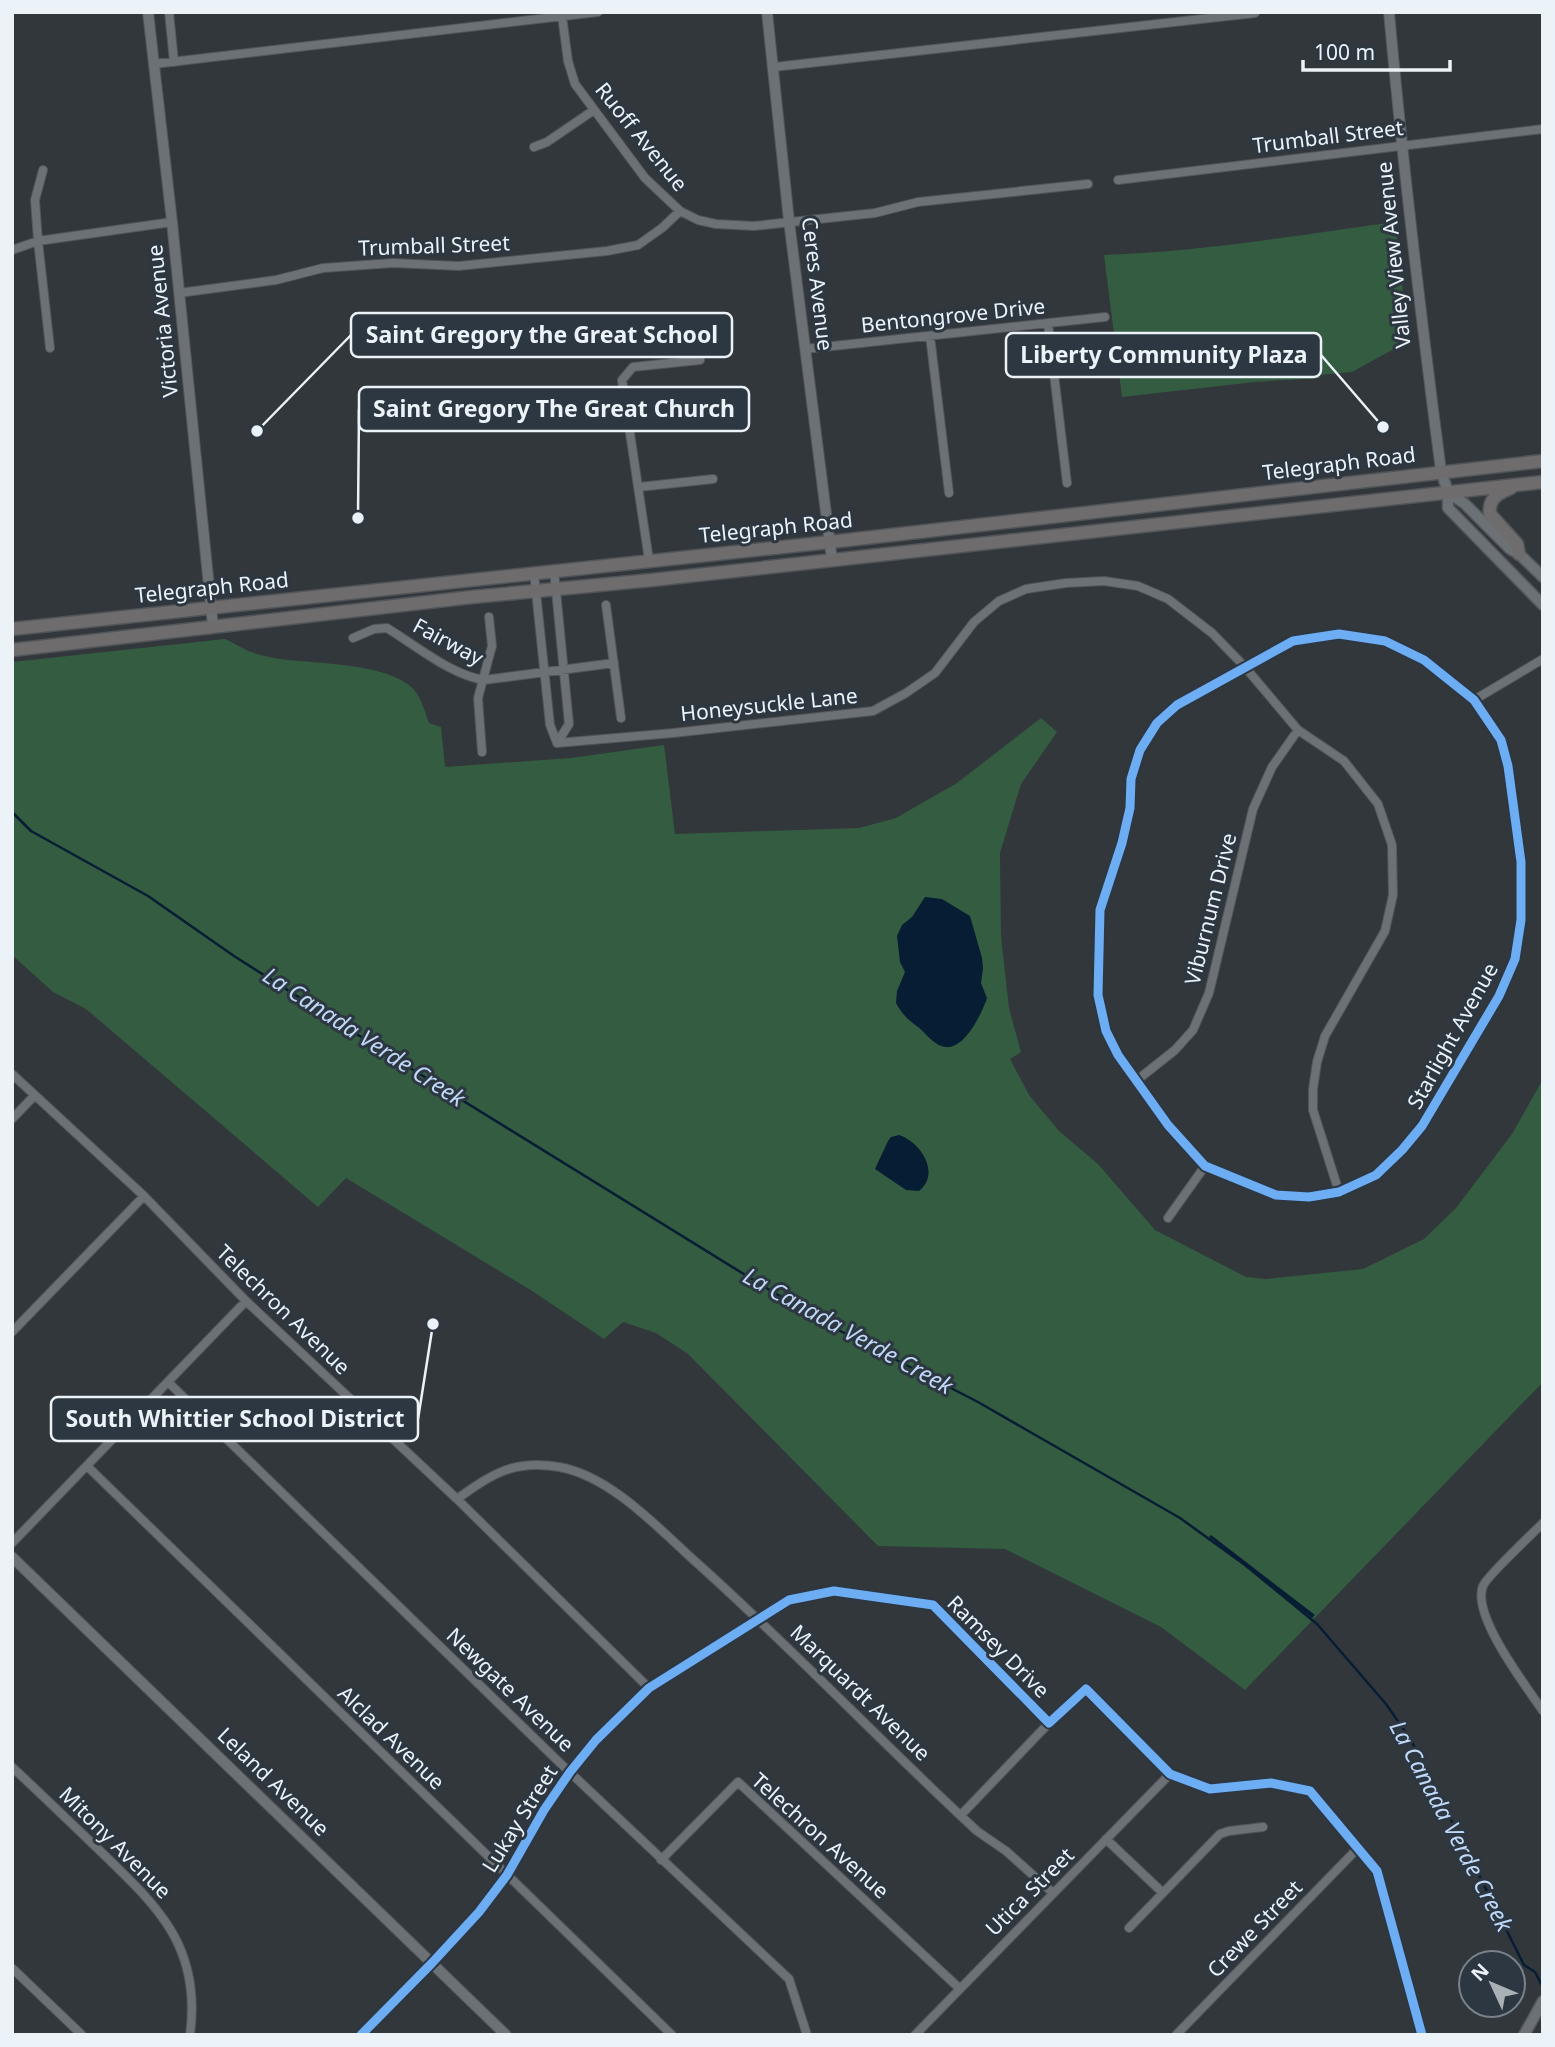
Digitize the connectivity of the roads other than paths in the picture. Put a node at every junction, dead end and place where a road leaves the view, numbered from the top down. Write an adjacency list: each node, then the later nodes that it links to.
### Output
1 (148, 12): 10 (street, Victoria Avenue)
2 (169, 12): 9 (street)
3 (598, 12): 7 (street)
4 (766, 12): 11 (street, Ceres Avenue)
5 (1390, 12): 14 (street, Valley View Avenue)
6 (1255, 13): 11 (street)
7 (562, 16): 8 (street); 12 (street, Ruoff Avenue)
8 (518, 17): 9 (street)
9 (174, 62): 10 (street)
10 (154, 64): 21 (street, Victoria Avenue)
11 (774, 67): 20 (street, Ceres Avenue)
12 (594, 110): 15 (street); 19 (street, Ruoff Avenue)
13 (1543, 129): 14 (street, Trumball Street)
14 (1401, 146): 17 (street, Trumball Street); 32 (street, Valley View Avenue)
15 (534, 147)
16 (43, 170): 22 (street)
17 (1118, 180)
18 (1087, 184): 20 (street)
19 (680, 211): 20 (street, Ruoff Avenue); 24 (street, Trumball Street)
20 (789, 221): 29 (street, Ceres Avenue)
21 (172, 222): 22 (street); 24 (street, Victoria Avenue)
22 (38, 241): 23 (street); 28 (street)
23 (12, 250)
24 (179, 293): 51 (street, Victoria Avenue)
25 (1105, 317): 26 (street, Bentongrove Drive)
26 (1048, 324): 27 (street, Bentongrove Drive); 35 (street)
27 (930, 336): 29 (street, Bentongrove Drive); 39 (street)
28 (50, 348)
29 (806, 349): 40 (street, Ceres Avenue)
30 (700, 360): 37 (street)
31 (1543, 461): 32 (main road, Telegraph Road)
32 (1441, 471): 38 (main road, Valley View Avenue); 40 (main road, Telegraph Road)
33 (713, 479): 37 (street)
34 (1543, 482): 36 (main road, Telegraph Road)
35 (1067, 483)
36 (1522, 485): 38 (main road, Telegraph Road); 41 (main road)
37 (639, 487): 42 (street)
38 (1448, 492): 41 (main road); 43 (main road, Telegraph Road); 49 (main road, Valley View Avenue)
39 (949, 493)
40 (830, 542): 42 (main road, Telegraph Road); 43 (street, Ceres Avenue)
41 (1519, 554): 46 (main road)
42 (649, 559): 44 (main road, Telegraph Road)
43 (832, 560): 47 (main road, Telegraph Road)
44 (554, 570): 45 (main road, Telegraph Road); 47 (street)
45 (534, 573): 48 (street); 51 (main road, Telegraph Road)
46 (1543, 577)
47 (556, 589): 48 (main road, Telegraph Road); 60 (street)
48 (535, 592): 53 (main road, Telegraph Road); 61 (street)
49 (1543, 604)
50 (606, 605): 58 (street)
51 (211, 608): 53 (street, Victoria Avenue); 54 (main road, Telegraph Road)
52 (489, 617): 62 (street)
53 (213, 626): 56 (main road, Telegraph Road)
54 (12, 629)
55 (353, 638): 62 (street, Fairway)
56 (12, 650)
57 (1543, 659): 63 (street)
58 (614, 663): 60 (street, Fairway); 64 (street)
59 (1245, 667): 63 (street, Starlight Avenue); 65 (street, Honeysuckle Lane); 66 (street, Honeysuckle Lane); 69 (street, Starlight Avenue)
60 (564, 669): 61 (street, Fairway); 66 (street)
61 (544, 672): 62 (street, Fairway); 66 (street)
62 (483, 680): 67 (street)
63 (1474, 700): 73 (street, Starlight Avenue)
64 (621, 718)
65 (1298, 730): 69 (street, Viburnum Drive); 73 (street, Honeysuckle Lane)
66 (557, 743)
67 (482, 752)
68 (12, 1074): 70 (street, Telechron Avenue)
69 (1136, 1081): 72 (street, Starlight Avenue)
70 (34, 1096): 71 (street); 74 (street, Telechron Avenue)
71 (12, 1119)
72 (1205, 1166): 73 (street, Starlight Avenue); 75 (street)
73 (1339, 1192)
74 (144, 1196): 76 (street, Telechron Avenue); 77 (street)
75 (1168, 1218)
76 (246, 1301): 78 (street); 80 (street, Telechron Avenue)
77 (12, 1332)
78 (168, 1382): 79 (street); 89 (street, Newgate Avenue)
79 (87, 1466): 82 (street); 96 (street, Alclad Avenue)
80 (457, 1499): 84 (street, Marquardt Avenue); 85 (street, Telechron Avenue)
81 (1543, 1523): 86 (street)
82 (12, 1543)
83 (12, 1557): 100 (street, Leland Avenue)
84 (759, 1618): 85 (street, Lukay Street); 87 (street, Ramsey Drive); 91 (street, Marquardt Avenue)
85 (649, 1688): 89 (street, Lukay Street)
86 (1543, 1711)
87 (1049, 1723): 90 (street, Ramsey Drive); 91 (street)
88 (12, 1767): 106 (street, Mitony Avenue)
89 (570, 1772): 95 (street, Newgate Avenue); 96 (street, Lukay Street)
90 (1170, 1773): 93 (street, Utica Street); 94 (street, Ramsey Drive)
91 (961, 1815): 97 (street, Marquardt Avenue)
92 (1264, 1827): 98 (street)
93 (1106, 1839): 97 (street, Utica Street); 98 (street)
94 (1359, 1847): 112 (street, Crewe Street); 113 (street, Ramsey Drive)
95 (661, 1860): 102 (street, Telechron Avenue); 110 (street, Newgate Avenue)
96 (507, 1875): 100 (street, Lukay Street); 109 (street, Alclad Avenue)
97 (1053, 1893): 102 (street, Utica Street)
98 (1163, 1893): 99 (street)
99 (1129, 1928)
100 (432, 1963): 107 (street, Lukay Street); 108 (street, Leland Avenue)
101 (12, 1968): 105 (street)
102 (959, 1988): 111 (street, Utica Street)
103 (1543, 2001): 104 (main road)
104 (1525, 2033)
105 (82, 2035)
106 (190, 2035)
107 (361, 2035)
108 (506, 2035)
109 (672, 2035)
110 (807, 2035)
111 (915, 2035)
112 (1176, 2035)
113 (1422, 2035)

